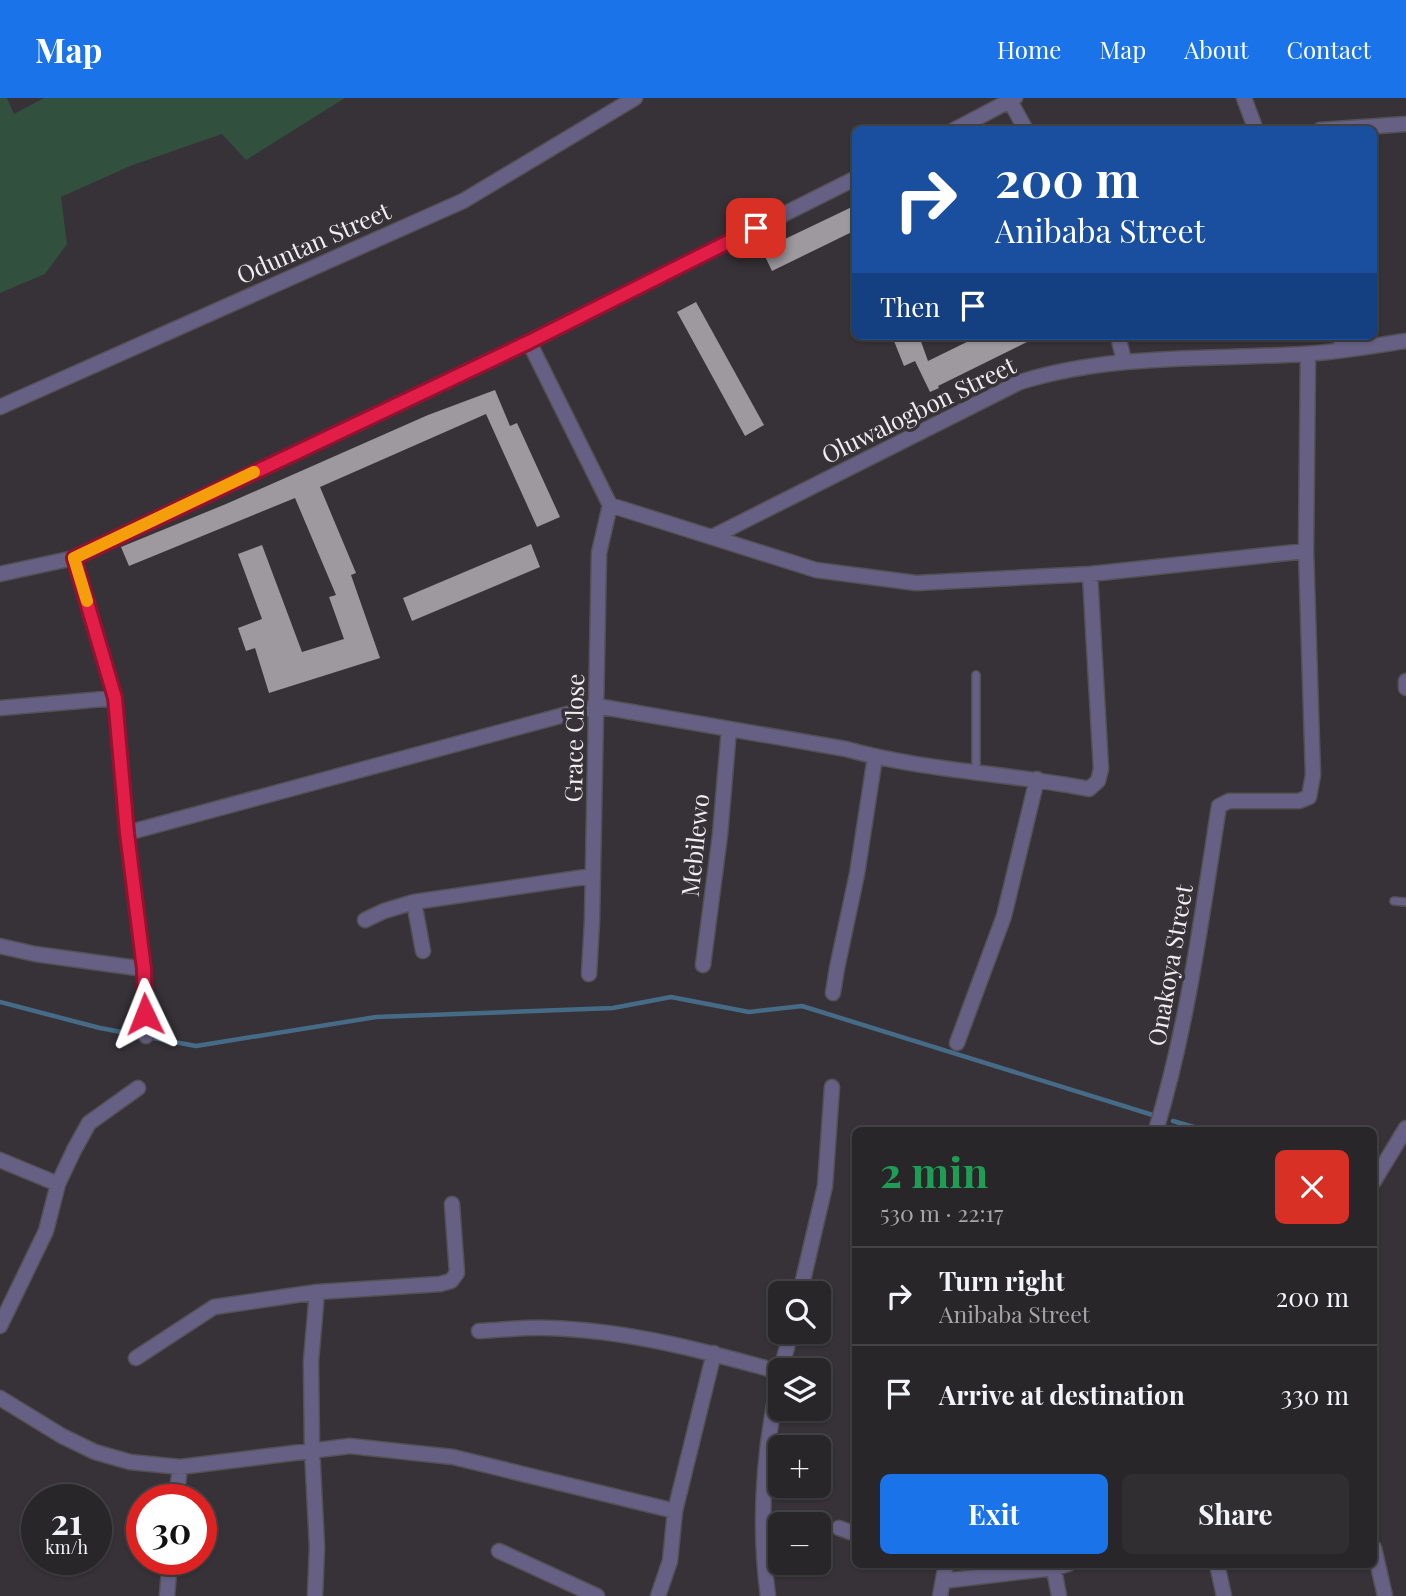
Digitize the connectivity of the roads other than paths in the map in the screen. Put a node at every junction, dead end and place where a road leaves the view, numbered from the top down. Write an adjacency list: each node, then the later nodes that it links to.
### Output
1 (635, 98): 16 (street, Oduntan Street)
2 (1244, 98): 7 (street)
3 (1013, 100): 5 (street); 6 (street)
4 (1406, 124): 8 (street)
5 (962, 126)
6 (1024, 126)
7 (1254, 126)
8 (1377, 126)
9 (852, 180): 12 (street)
10 (1119, 340): 15 (street)
11 (1406, 341): 13 (street, Oluwalogbon Street)
12 (529, 342): 17 (street); 20 (street)
13 (1342, 343): 14 (street, Oluwalogbon Street)
14 (1308, 354): 15 (street, Oluwalogbon Street); 19 (street)
15 (1124, 362): 18 (street, Oluwalogbon Street)
16 (0, 407)
17 (610, 505): 18 (street); 27 (street, Grace Close)
18 (712, 537): 22 (street)
19 (1306, 551): 22 (street); 49 (street, Onakoya Street)
20 (74, 558): 21 (street); 26 (street)
21 (0, 573)
22 (1090, 574): 32 (street)
23 (976, 675): 31 (lane)
24 (1406, 681): 25 (street)
25 (1406, 688)
26 (115, 698): 28 (street); 33 (street)
27 (597, 706): 29 (street); 33 (street); 34 (street, Grace Close)
28 (0, 708)
29 (729, 729): 30 (street); 41 (street, Mebilewo)
30 (875, 757): 31 (street); 44 (street)
31 (976, 772): 32 (street)
32 (1037, 779): 46 (street)
33 (127, 833): 42 (street)
34 (592, 876): 36 (street); 43 (street, Grace Close)
35 (1394, 901): 37 (lane)
36 (414, 902): 38 (street); 40 (street)
37 (1406, 902)
38 (365, 920)
39 (0, 946): 42 (street)
40 (423, 951)
41 (703, 965)
42 (144, 969): 45 (street)
43 (589, 974)
44 (834, 993)
45 (146, 1036)
46 (957, 1042)
47 (832, 1087): 55 (street)
48 (138, 1088): 53 (street)
49 (1157, 1127)
50 (1406, 1128): 52 (street)
51 (0, 1160): 53 (street)
52 (1377, 1176)
53 (58, 1184): 57 (street)
54 (452, 1205): 56 (street)
55 (803, 1281)
56 (317, 1292): 60 (street); 64 (street)
57 (0, 1326)
58 (478, 1331): 59 (street)
59 (714, 1353): 61 (street); 67 (street)
60 (136, 1358)
61 (768, 1369)
62 (0, 1398): 65 (street)
63 (772, 1421): 82 (street)
64 (312, 1449): 65 (street); 67 (street); 79 (street)
65 (180, 1467): 66 (street)
66 (178, 1484)
67 (675, 1511): 81 (street)
68 (839, 1528): 69 (street)
69 (852, 1533)
70 (499, 1551): 80 (street)
71 (1377, 1561): 86 (street)
72 (945, 1568): 77 (street)
73 (1043, 1568): 77 (street)
74 (1058, 1568): 84 (street)
75 (1218, 1568): 85 (street)
76 (169, 1575): 78 (street)
77 (943, 1581): 83 (street)
78 (167, 1596)
79 (314, 1596)
80 (597, 1596)
81 (658, 1596)
82 (768, 1596)
83 (940, 1596)
84 (1059, 1596)
85 (1224, 1596)
86 (1385, 1596)

